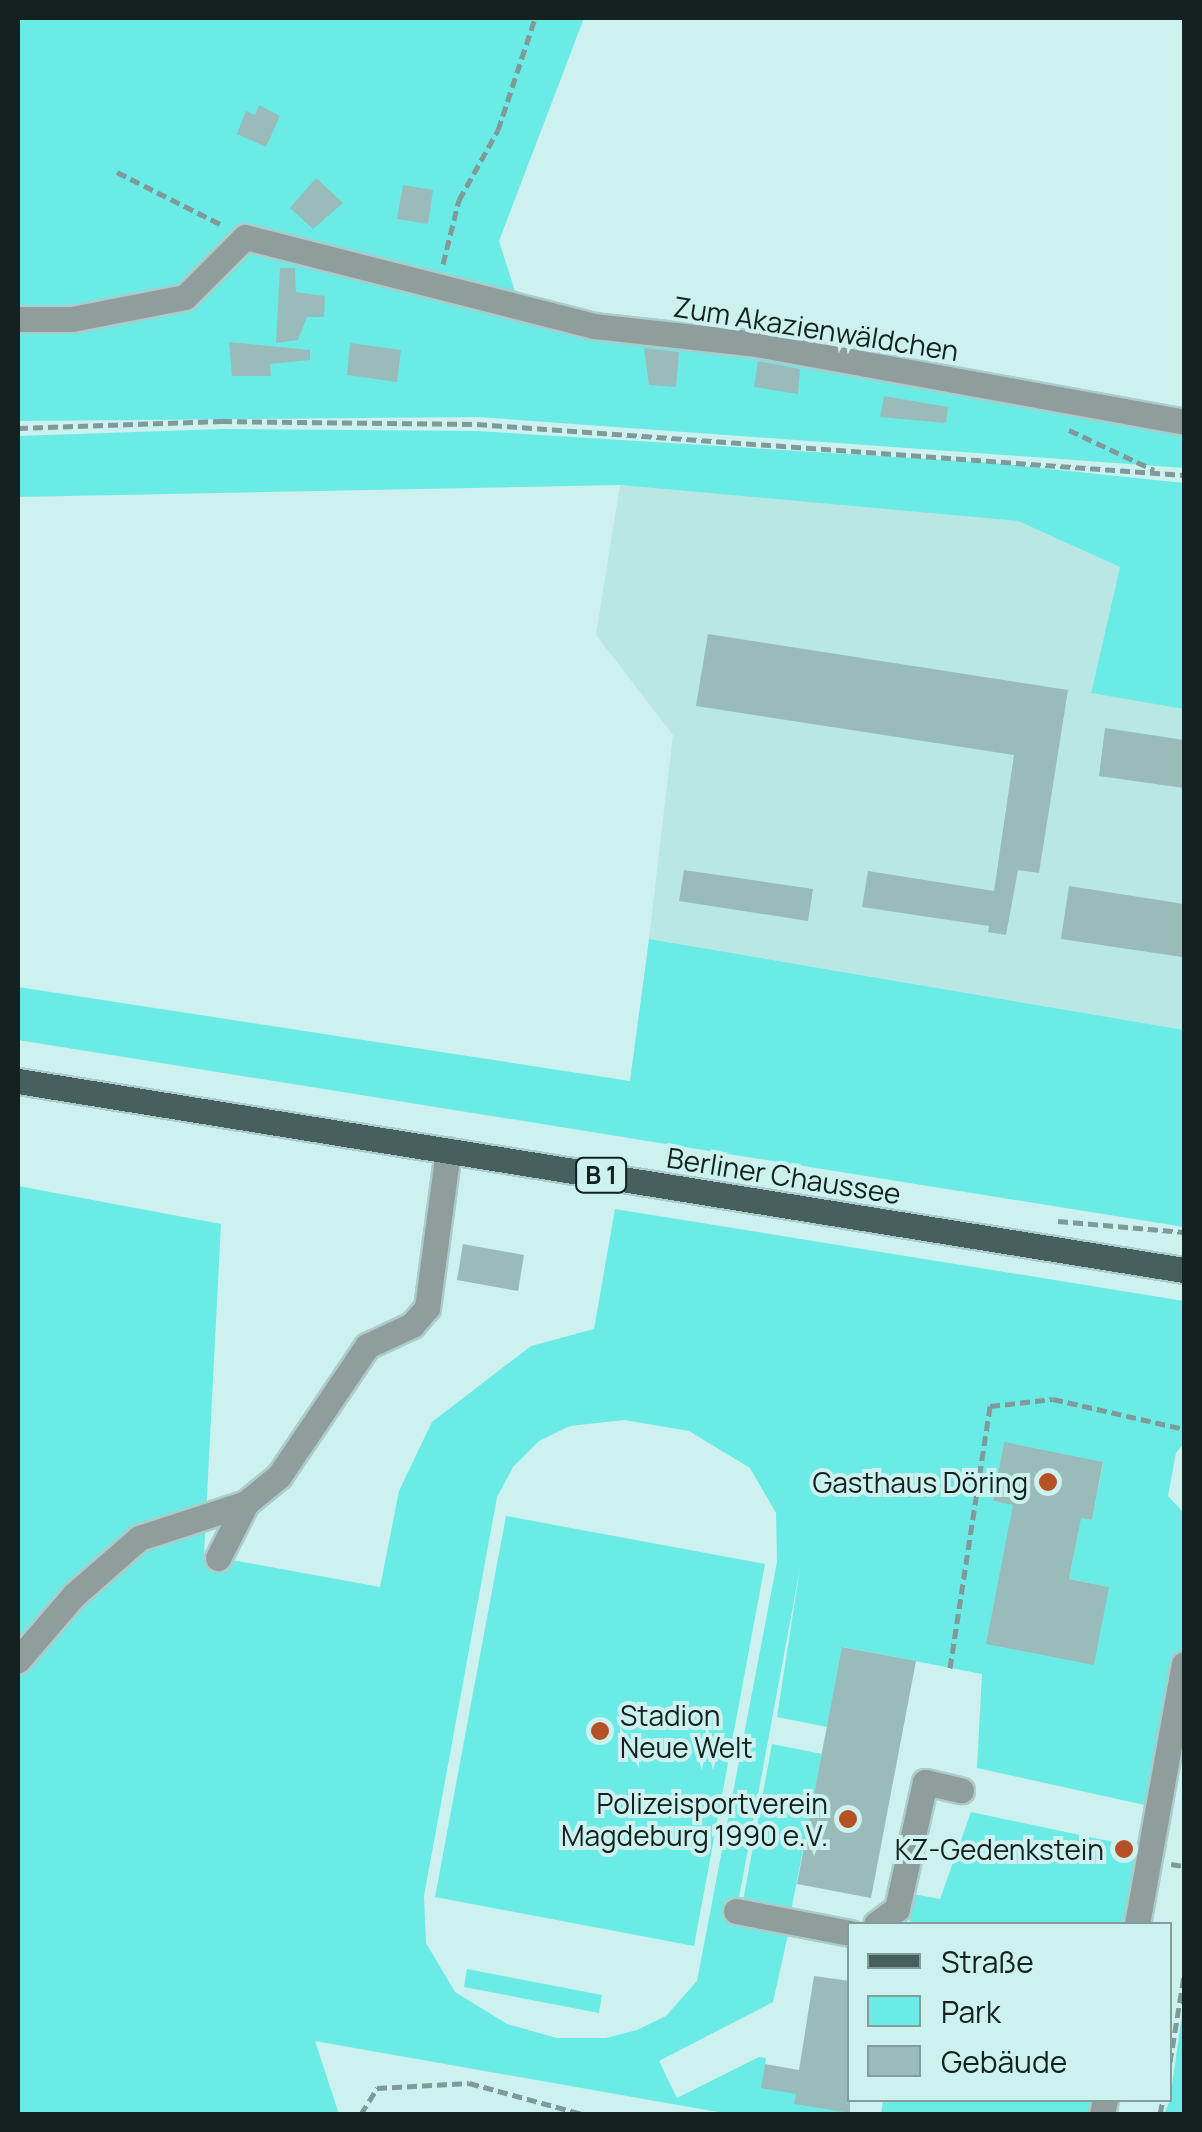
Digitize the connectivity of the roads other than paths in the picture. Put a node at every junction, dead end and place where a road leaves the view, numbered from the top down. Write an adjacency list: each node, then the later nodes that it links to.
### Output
1 (18, 320): 2 (street, Zum Akazienwäldchen)
2 (1184, 422)
3 (18, 1080): 4 (main road, Berliner Chaussee / B 1)
4 (448, 1150): 5 (main road, Berliner Chaussee / B 1); 6 (street)
5 (1184, 1270)
6 (246, 1503): 7 (street); 8 (street)
7 (218, 1558)
8 (18, 1660)
9 (1184, 1664): 13 (street)
10 (961, 1790): 12 (street)
11 (736, 1912): 14 (street)
12 (879, 1922)
13 (1137, 1922)
14 (847, 1931)

